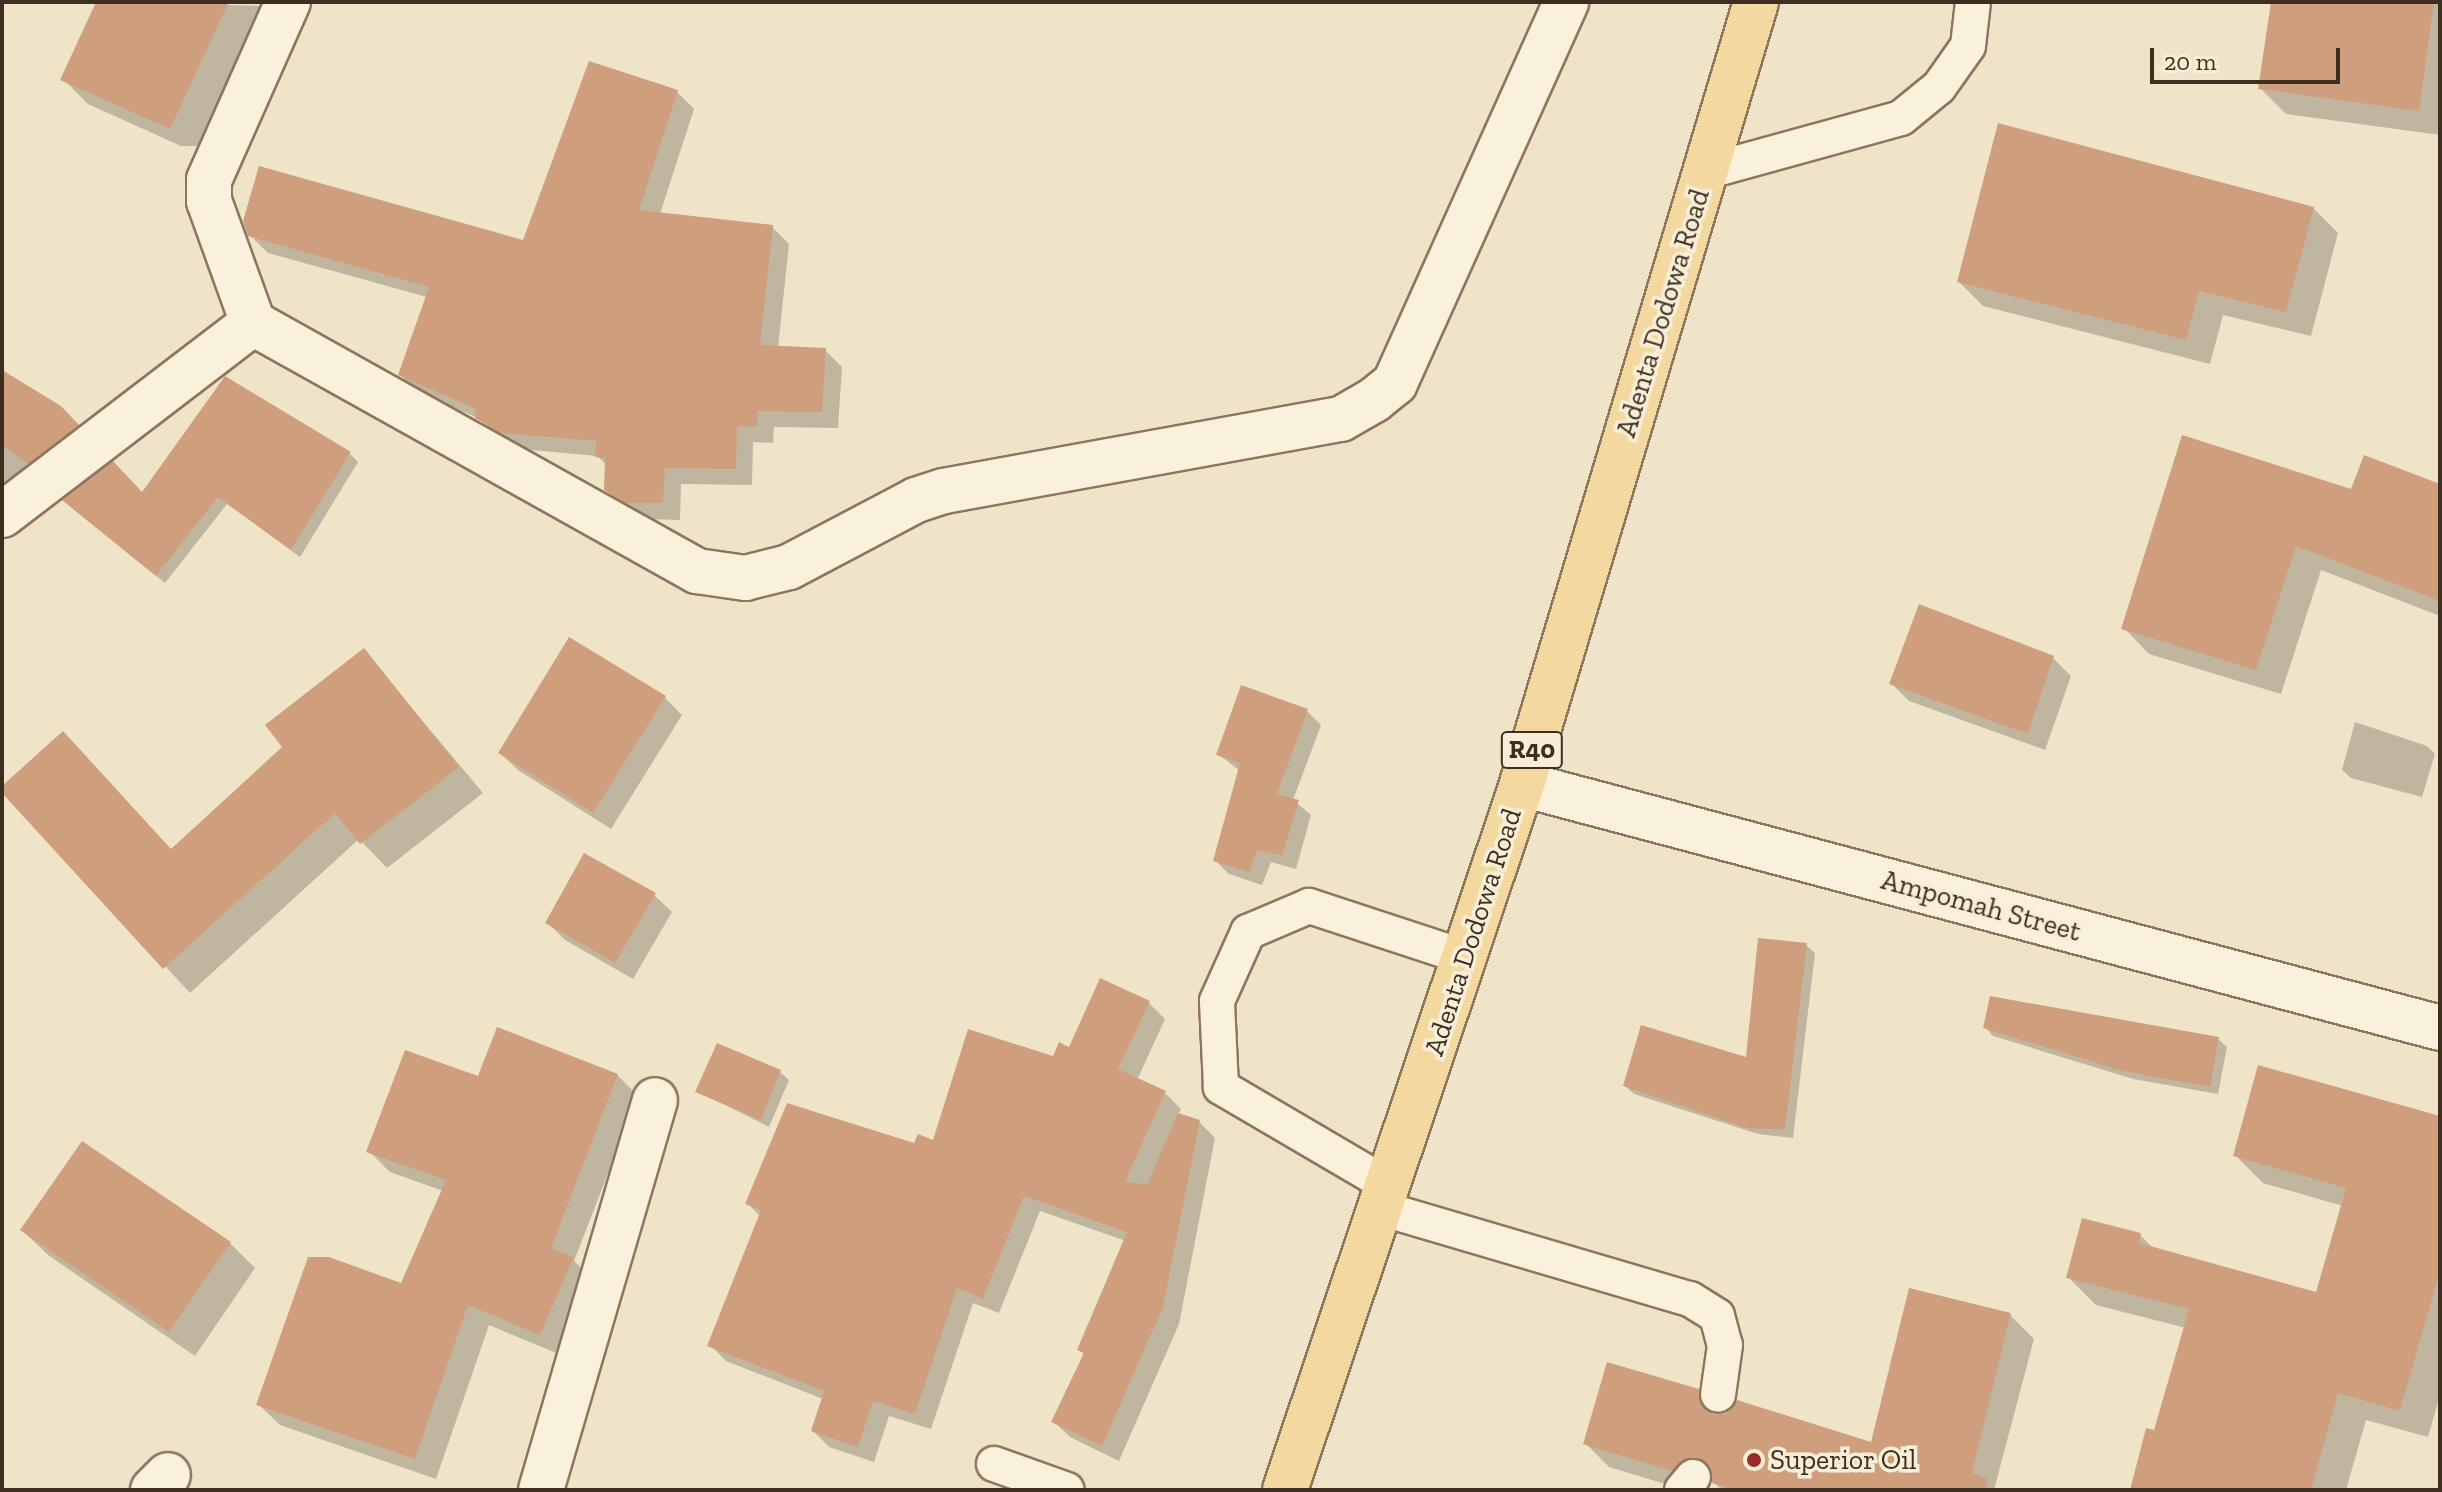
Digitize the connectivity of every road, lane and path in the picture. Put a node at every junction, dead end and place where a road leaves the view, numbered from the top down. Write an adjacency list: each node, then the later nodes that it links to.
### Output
1 (288, 2): 6 (street)
2 (1566, 2): 6 (street)
3 (1756, 2): 5 (main road, Adenta Dodowa Road / R40)
4 (1973, 2): 5 (lane)
5 (1705, 172): 8 (main road, Adenta Dodowa Road / R40)
6 (253, 323): 7 (street)
7 (2, 515)
8 (1522, 784): 9 (main road, Adenta Dodowa Road / R40); 10 (street, Ampomah Street)
9 (1464, 957): 12 (main road, Adenta Dodowa Road / R40); 12 (lane)
10 (2440, 1028)
11 (655, 1100): 15 (street)
12 (1384, 1196): 13 (lane); 17 (main road, Adenta Dodowa Road / R40)
13 (1718, 1395)
14 (994, 1464): 16 (lane)
15 (541, 1490)
16 (1067, 1490)
17 (1285, 1490)

